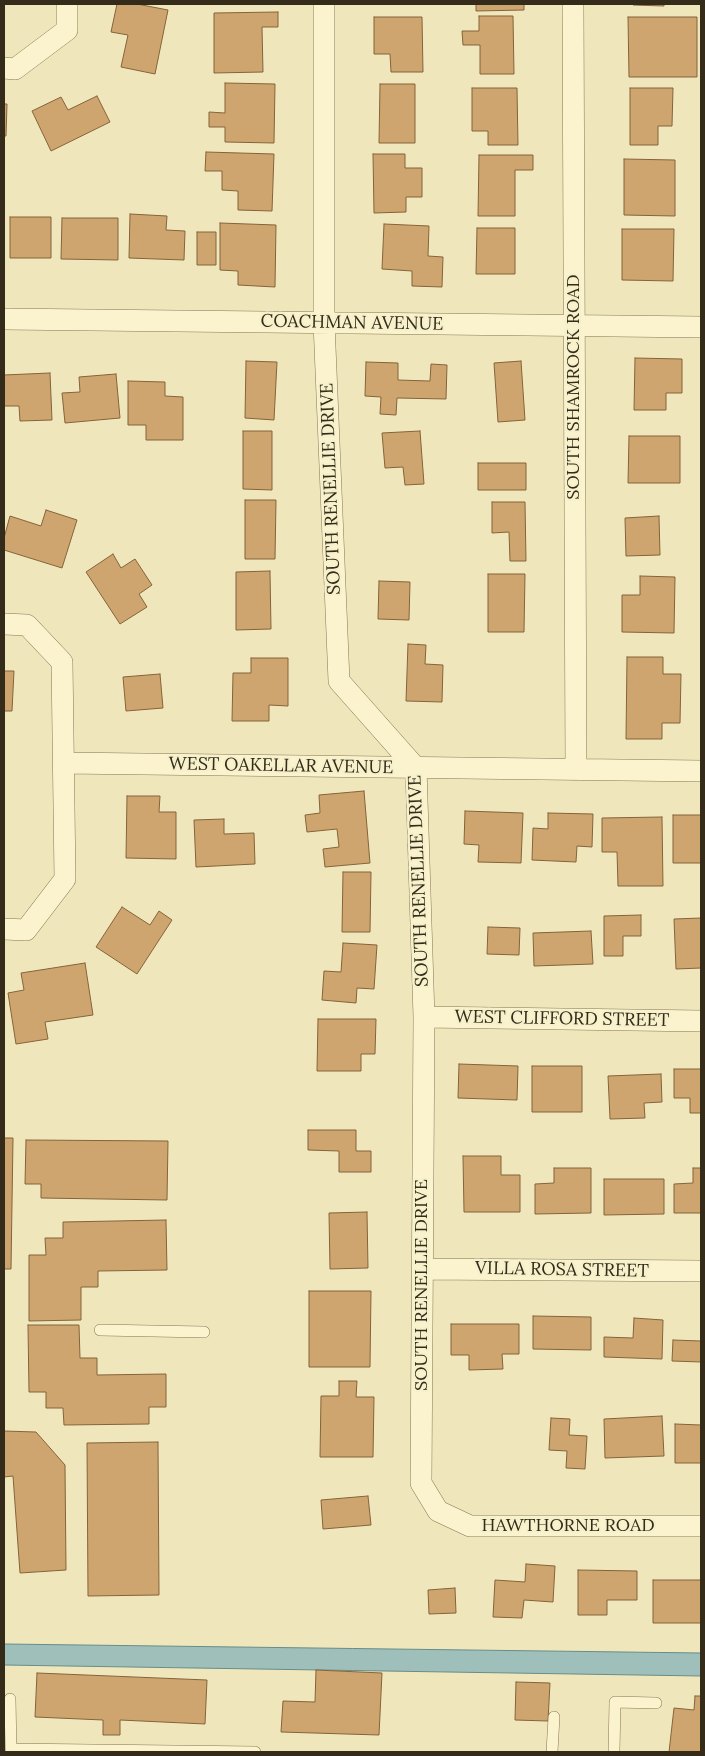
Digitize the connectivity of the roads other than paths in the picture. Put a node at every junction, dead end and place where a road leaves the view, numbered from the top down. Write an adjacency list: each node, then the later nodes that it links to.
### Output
1 (67, 4): 4 (street)
2 (324, 4): 6 (street, SOUTH RENELLIE DRIVE)
3 (573, 4): 7 (street, SOUTH SHAMROCK ROAD)
4 (4, 68)
5 (4, 319): 6 (street, COACHMAN AVENUE)
6 (324, 323): 7 (street, COACHMAN AVENUE); 11 (street, SOUTH RENELLIE DRIVE)
7 (574, 326): 8 (street, COACHMAN AVENUE); 12 (street, SOUTH SHAMROCK ROAD)
8 (701, 327)
9 (4, 624): 10 (street)
10 (64, 763): 11 (street, WEST OAKELLAR AVENUE); 14 (street)
11 (416, 768): 12 (street, WEST OAKELLAR AVENUE); 15 (street, SOUTH RENELLIE DRIVE)
12 (576, 770): 13 (street, WEST OAKELLAR AVENUE)
13 (701, 771)
14 (4, 930)
15 (424, 1018): 16 (street, WEST CLIFFORD STREET); 17 (street, SOUTH RENELLIE DRIVE)
16 (701, 1021)
17 (422, 1268): 18 (street, VILLA ROSA STREET); 21 (street, SOUTH RENELLIE DRIVE)
18 (701, 1271)
19 (100, 1330): 20 (lane)
20 (204, 1332)
21 (438, 1511): 22 (street, HAWTHORNE ROAD)
22 (701, 1526)
23 (10, 1699): 26 (lane)
24 (656, 1703): 29 (lane)
25 (554, 1717): 28 (lane)
26 (11, 1750): 27 (lane)
27 (255, 1752)
28 (552, 1752)
29 (614, 1752)

